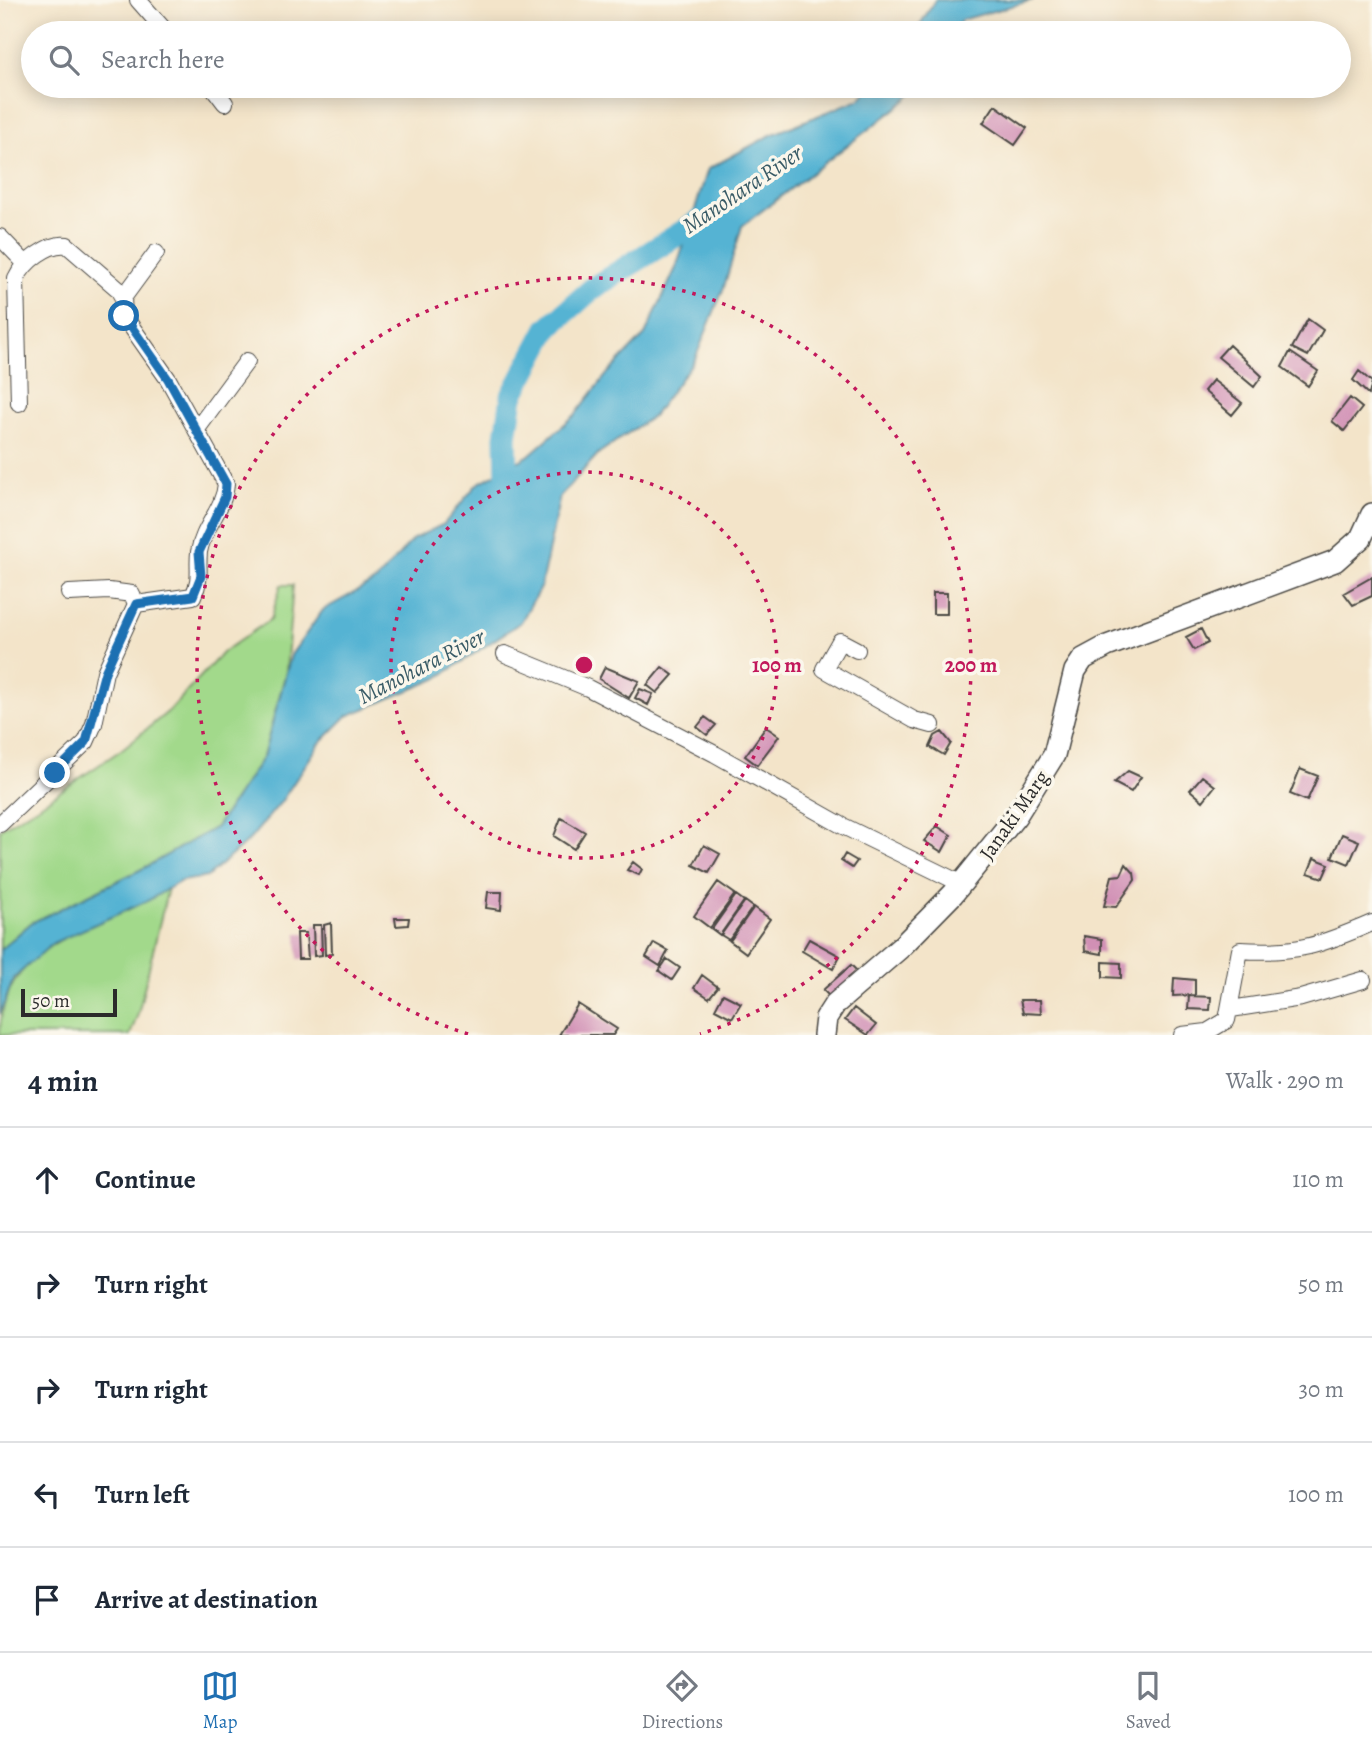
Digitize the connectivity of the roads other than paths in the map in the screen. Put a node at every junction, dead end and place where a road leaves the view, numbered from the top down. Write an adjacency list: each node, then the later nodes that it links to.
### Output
1 (138, 0): 2 (street)
2 (156, 21)
3 (221, 98): 4 (street)
4 (225, 103)
5 (0, 237): 7 (street)
6 (156, 253): 8 (street)
7 (26, 264): 8 (street); 10 (street)
8 (123, 298): 11 (street)
9 (247, 361): 11 (street)
10 (19, 403)
11 (197, 429): 14 (street)
12 (1372, 514): 19 (street, Janaki Marg)
13 (69, 593): 14 (street)
14 (136, 604): 18 (street)
15 (857, 650): 17 (street)
16 (505, 654): 19 (street)
17 (932, 725)
18 (0, 824)
19 (962, 884): 23 (street, Janaki Marg)
20 (1372, 923): 22 (street)
21 (1363, 980): 22 (street)
22 (1231, 1009): 24 (street)
23 (822, 1029)
24 (1182, 1035)

